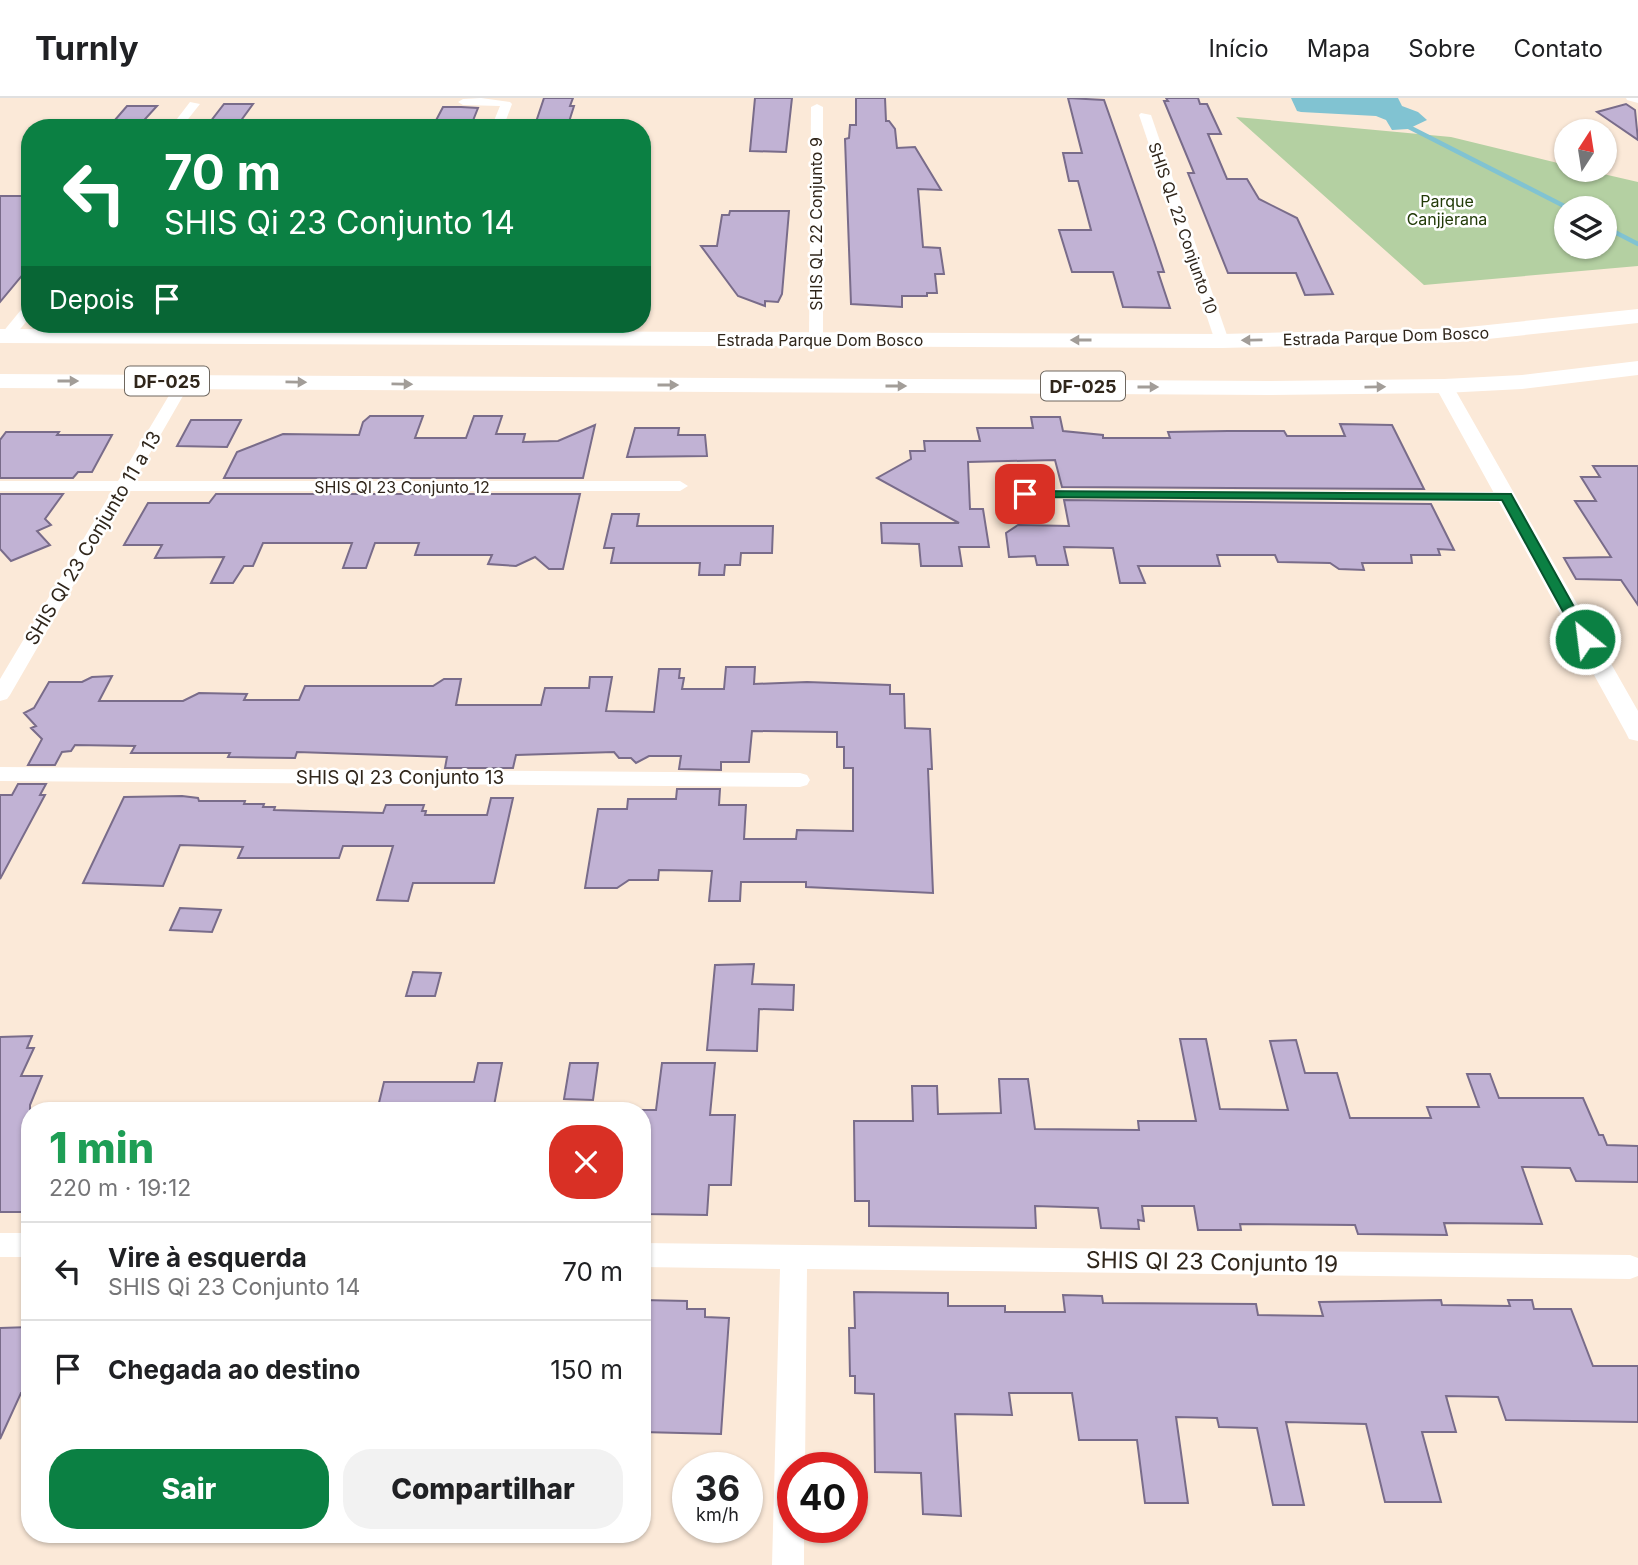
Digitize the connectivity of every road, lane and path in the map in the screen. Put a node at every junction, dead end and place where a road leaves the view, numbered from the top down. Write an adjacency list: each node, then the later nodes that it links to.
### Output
1 (1631, 98): 2 (street)
2 (1638, 100)
3 (463, 102): 8 (street)
4 (194, 104): 7 (street)
5 (817, 107): 18 (street, SHIS QL 22 Conjunto 9)
6 (1145, 115): 19 (street, SHIS QL 22 Conjunto 10)
7 (182, 119)
8 (500, 119)
9 (1638, 316): 12 (main road, Estrada Parque Dom Bosco)
10 (21, 318): 15 (street)
11 (1638, 322): 20 (main road)
12 (1539, 327): 19 (main road, Estrada Parque Dom Bosco, one-way to 19); 20 (main road)
13 (249, 333): 15 (main road, Estrada Parque Dom Bosco)
14 (454, 333): 16 (main road, Estrada Parque Dom Bosco)
15 (4, 336)
16 (559, 338): 17 (main road, Estrada Parque Dom Bosco); 26 (main road)
17 (673, 340): 18 (main road, Estrada Parque Dom Bosco); 27 (main road)
18 (816, 340): 19 (main road, Estrada Parque Dom Bosco, one-way to 18)
19 (1223, 341)
20 (1596, 348): 21 (main road); 25 (main road)
21 (1638, 362)
22 (1638, 368): 25 (main road, DF-025)
23 (0, 381): 24 (main road, DF-025, one-way to 24)
24 (184, 382): 26 (main road, DF-025, one-way to 26); 31 (street, SHIS QI 23 Conjunto 11 a 13)
25 (1522, 382): 28 (main road, DF-025)
26 (526, 385): 27 (main road, DF-025)
27 (636, 385): 28 (main road, DF-025, one-way to 28)
28 (1444, 386): 33 (street)
29 (0, 486): 31 (street, SHIS QI 23 Conjunto 12)
30 (680, 486): 31 (street, SHIS QI 23 Conjunto 12)
31 (124, 487): 34 (street, SHIS QI 23 Conjunto 11 a 13)
32 (1025, 494): 33 (street)
33 (1506, 497): 35 (street)
34 (0, 695)
35 (1638, 733)
36 (0, 774): 37 (street, SHIS QI 23 Conjunto 13)
37 (800, 780)
38 (0, 1245): 39 (street)
39 (21, 1245)
40 (651, 1255): 41 (street, SHIS QI 23 Conjunto 19)
41 (794, 1257): 42 (street, SHIS QI 23 Conjunto 19); 43 (street)
42 (1630, 1268)
43 (788, 1565)

